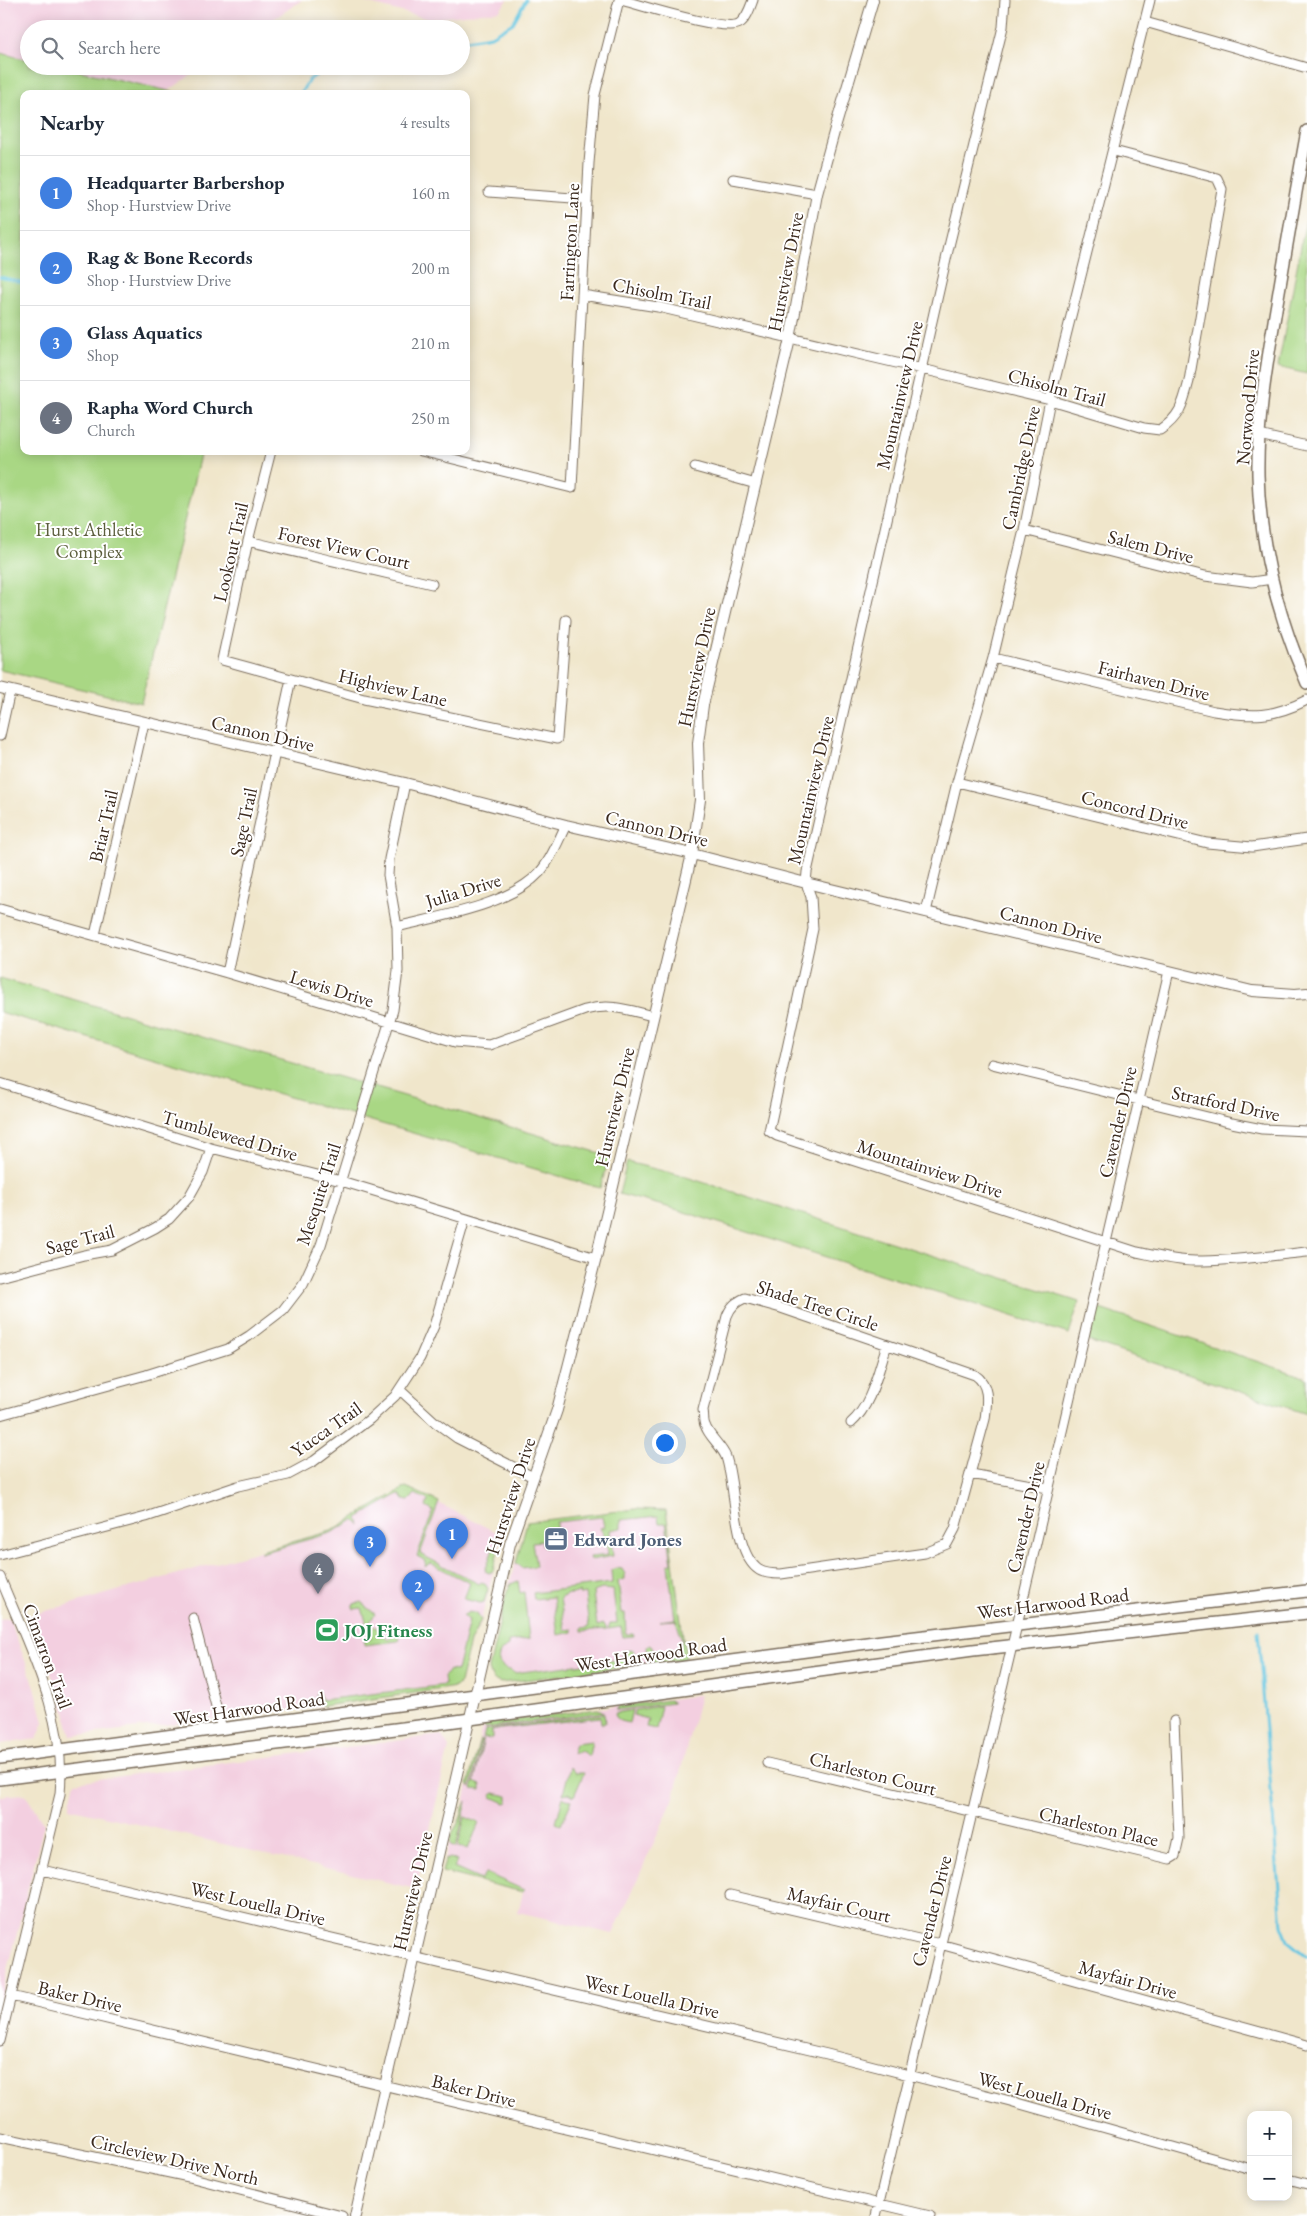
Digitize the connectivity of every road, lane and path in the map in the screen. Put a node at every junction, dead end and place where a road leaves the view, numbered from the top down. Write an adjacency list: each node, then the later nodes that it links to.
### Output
1 (620, 0): 2 (street); 13 (street, Farrington Lane)
2 (753, 0)
3 (873, 0): 12 (street, Hurstview Drive)
4 (1005, 0): 16 (street, Mountainview Drive)
5 (1150, 0): 6 (street, Cambridge Drive)
6 (1145, 22): 7 (street); 9 (street, Cambridge Drive)
7 (1307, 68)
8 (1307, 131): 18 (main road, Norwood Drive)
9 (1114, 151): 17 (street, Cambridge Drive); 17 (street, Chisolm Trail)
10 (733, 179): 12 (street)
11 (489, 192): 13 (street)
12 (817, 194): 15 (street, Hurstview Drive)
13 (587, 199): 14 (street, Farrington Lane)
14 (582, 295): 15 (street, Chisolm Trail); 21 (street, Farrington Lane)
15 (790, 338): 16 (street, Chisolm Trail); 23 (street, Hurstview Drive)
16 (922, 369): 17 (street, Chisolm Trail); 43 (street, Mountainview Drive)
17 (1050, 400): 24 (street, Cambridge Drive)
18 (1259, 435): 19 (street); 26 (main road, Norwood Drive)
19 (1307, 446)
20 (270, 455): 25 (street, Lookout Trail)
21 (437, 455)
22 (695, 467): 23 (street)
23 (756, 484): 42 (street, Hurstview Drive)
24 (1024, 530): 26 (street, Salem Drive); 29 (street, Cambridge Drive)
25 (248, 541): 27 (street, Forest View Court); 30 (street, Lookout Trail)
26 (1272, 579): 32 (main road, Norwood Drive)
27 (432, 584)
28 (566, 620): 31 (street, Highview Lane)
29 (993, 658): 34 (street, Fairhaven Drive); 38 (street, Cambridge Drive)
30 (222, 660): 31 (street, Highview Lane)
31 (291, 679): 37 (street, Sage Trail)
32 (1307, 683)
33 (5, 690): 35 (street, Cannon Drive); 36 (street)
34 (1307, 700)
35 (144, 723): 37 (street, Cannon Drive); 47 (street, Briar Trail)
36 (0, 736)
37 (274, 754): 39 (street, Cannon Drive); 49 (street, Sage Trail)
38 (957, 782): 41 (street, Concord Drive); 45 (street, Cambridge Drive)
39 (405, 783): 40 (street, Cannon Drive); 46 (street, Mesquite Trail)
40 (566, 825): 42 (street, Cannon Drive); 46 (street, Julia Drive)
41 (1307, 839)
42 (692, 854): 43 (street, Cannon Drive); 51 (street, Hurstview Drive)
43 (806, 883): 45 (street, Cannon Drive); 60 (street, Mountainview Drive)
44 (0, 909): 47 (street, Lewis Drive)
45 (926, 912): 48 (street, Cannon Drive)
46 (397, 927): 52 (street, Mesquite Trail)
47 (95, 935): 49 (street, Lewis Drive)
48 (1169, 970): 50 (street, Cannon Drive); 55 (street, Cavender Drive)
49 (227, 973): 52 (street, Lewis Drive)
50 (1307, 992)
51 (654, 1016): 52 (street, Lewis Drive); 62 (street, Hurstview Drive)
52 (388, 1022): 58 (street, Mesquite Trail)
53 (992, 1064): 55 (street, Stratford Drive)
54 (0, 1083): 57 (street, Tumbleweed Drive)
55 (1139, 1100): 56 (street, Stratford Drive); 60 (street, Cavender Drive)
56 (1307, 1132)
57 (211, 1148): 58 (street, Tumbleweed Drive); 63 (street, Sage Trail)
58 (340, 1181): 59 (street, Tumbleweed Drive); 66 (street, Mesquite Trail)
59 (465, 1219): 62 (street, Tumbleweed Drive); 65 (street, Yucca Trail)
60 (1106, 1242): 61 (street, Mountainview Drive); 70 (street, Cavender Drive)
61 (1307, 1252)
62 (596, 1258): 69 (street, Hurstview Drive)
63 (0, 1277)
64 (887, 1345): 67 (street); 68 (street, Shade Tree Circle); 68 (street, Shade Tree Circle)
65 (400, 1390): 69 (street); 71 (street, Yucca Trail)
66 (0, 1415)
67 (852, 1424)
68 (971, 1474): 70 (street)
69 (533, 1477): 78 (street, Hurstview Drive)
70 (1048, 1488): 76 (street, Cavender Drive)
71 (0, 1555)
72 (0, 1577): 82 (street, Cimarron Trail)
73 (1307, 1591): 76 (main road, West Harwood Road)
74 (1307, 1614): 77 (main road, West Harwood Road)
75 (193, 1618): 81 (street)
76 (1017, 1625): 77 (street, Cavender Drive); 78 (main road, West Harwood Road)
77 (1012, 1646): 79 (main road, West Harwood Road); 87 (street, Cavender Drive)
78 (475, 1695): 79 (street, Hurstview Drive); 81 (main road, West Harwood Road)
79 (470, 1718): 85 (main road, West Harwood Road); 91 (street, Hurstview Drive)
80 (1174, 1721): 87 (street, Charleston Place)
81 (222, 1729): 82 (main road, West Harwood Road)
82 (60, 1749): 83 (main road, West Harwood Road); 85 (street, Cimarron Trail)
83 (0, 1758)
84 (767, 1763): 87 (street, Charleston Court)
85 (62, 1772): 86 (main road, West Harwood Road); 88 (street, Cimarron Trail)
86 (0, 1779)
87 (972, 1813): 90 (street, Cavender Drive)
88 (42, 1870): 91 (street, West Louella Drive); 92 (street, Cimarron Trail)
89 (730, 1895): 90 (street, Mayfair Court)
90 (940, 1944): 94 (street, Mayfair Drive); 95 (street, Cavender Drive)
91 (415, 1957): 95 (street, West Louella Drive); 96 (street, Hurstview Drive)
92 (11, 1996): 93 (street, Cimarron Trail); 96 (street, Baker Drive)
93 (0, 2041)
94 (1307, 2045)
95 (909, 2075): 98 (street, West Louella Drive); 101 (street, Cavender Drive)
96 (385, 2085): 101 (street, Baker Drive); 103 (street, Hurstview Drive)
97 (0, 2137): 102 (street, Circleview Drive North)
98 (1247, 2168)
99 (1292, 2180): 100 (street)
100 (1307, 2184)
101 (879, 2204): 104 (street, Cavender Drive); 105 (street, Baker Drive)
102 (342, 2216)
103 (355, 2216)
104 (876, 2216)
105 (930, 2216)

